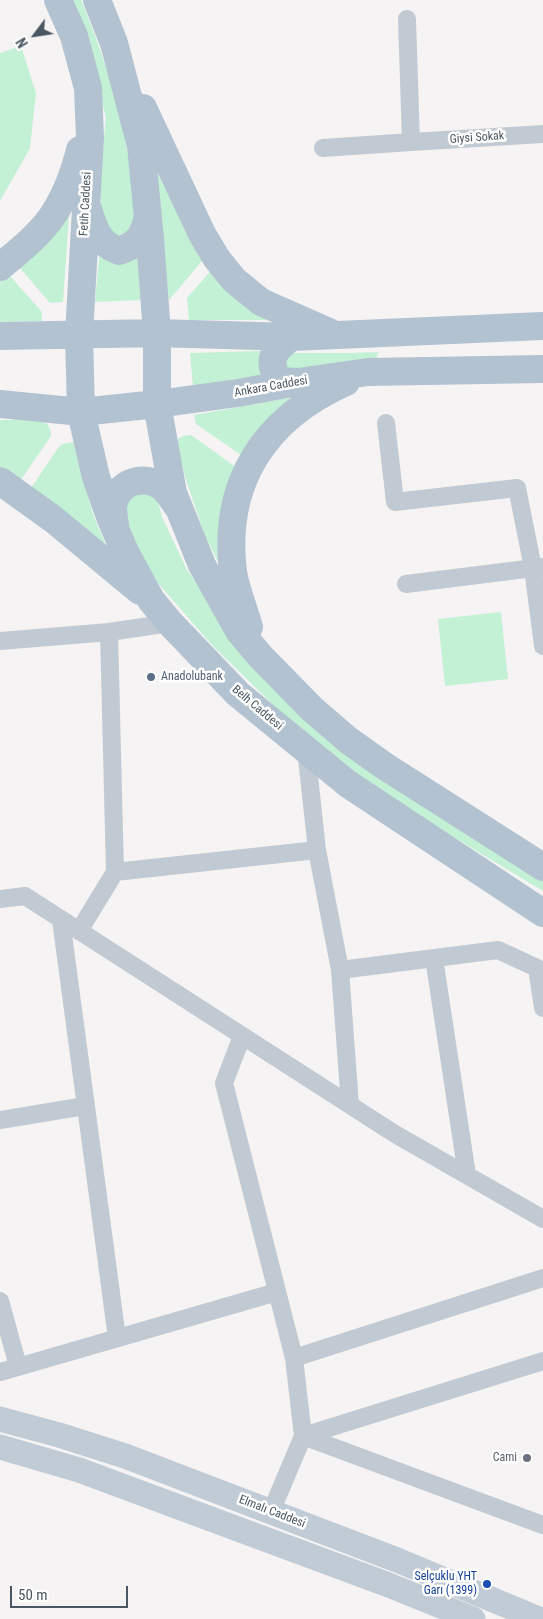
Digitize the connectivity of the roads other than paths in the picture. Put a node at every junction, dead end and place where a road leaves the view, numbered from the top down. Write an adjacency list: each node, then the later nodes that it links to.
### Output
1 (58, 0): 5 (main road, Fetih Caddesi)
2 (97, 0): 4 (main road)
3 (407, 19): 7 (street)
4 (118, 60): 10 (main road); 15 (main road)
5 (89, 120): 9 (main road, Fetih Caddesi); 11 (main road)
6 (543, 134): 7 (street, Giysi Sokak)
7 (411, 142): 8 (street, Giysi Sokak)
8 (323, 148)
9 (86, 202): 10 (main road); 14 (main road, Fetih Caddesi)
10 (148, 217): 13 (main road)
11 (0, 267)
12 (543, 326): 15 (main road)
13 (157, 333): 14 (main road); 17 (main road); 22 (main road)
14 (79, 335): 16 (main road); 23 (main road, Fetih Caddesi)
15 (337, 335): 17 (main road)
16 (0, 336)
17 (292, 337): 20 (main road)
18 (543, 370): 19 (main road, Ankara Caddesi)
19 (368, 372): 20 (main road, Ankara Caddesi); 35 (main road)
20 (298, 382): 22 (main road, Ankara Caddesi)
21 (0, 404): 23 (main road, Ankara Caddesi)
22 (156, 404): 23 (main road, Ankara Caddesi); 26 (main road)
23 (81, 412): 27 (main road, Belh Caddesi)
24 (386, 423): 28 (street)
25 (0, 481): 30 (main road)
26 (179, 509): 27 (main road); 35 (main road)
27 (115, 530): 30 (main road, Belh Caddesi)
28 (538, 568): 29 (street); 34 (street)
29 (406, 584)
30 (152, 600): 31 (main road, Belh Caddesi)
31 (170, 623): 32 (street); 36 (main road, Belh Caddesi)
32 (109, 632): 33 (street); 39 (street)
33 (0, 641)
34 (543, 646)
35 (261, 657): 38 (main road)
36 (306, 749): 37 (street); 41 (main road, Belh Caddesi)
37 (317, 850): 39 (street); 45 (street)
38 (543, 866)
39 (115, 872): 43 (street)
40 (0, 899): 42 (street)
41 (543, 913)
42 (61, 920): 43 (street); 49 (street)
43 (79, 931): 47 (street)
44 (434, 958): 45 (street); 46 (street); 51 (street)
45 (340, 970): 48 (street)
46 (543, 1008)
47 (242, 1036): 48 (street); 54 (street)
48 (350, 1105): 51 (street)
49 (85, 1106): 50 (street); 56 (street)
50 (0, 1120)
51 (466, 1175): 52 (street)
52 (543, 1219)
53 (543, 1278): 57 (street)
54 (277, 1292): 56 (street); 57 (street)
55 (0, 1301): 59 (street)
56 (116, 1338): 59 (street)
57 (294, 1358): 62 (street)
58 (543, 1361): 62 (street)
59 (18, 1366): 60 (street)
60 (0, 1372)
61 (0, 1419): 64 (main road, Elmalı Caddesi)
62 (302, 1436): 64 (street); 65 (street)
63 (0, 1447): 66 (main road)
64 (271, 1512): 67 (main road, Elmalı Caddesi)
65 (543, 1525)
66 (473, 1619)
67 (539, 1619)

